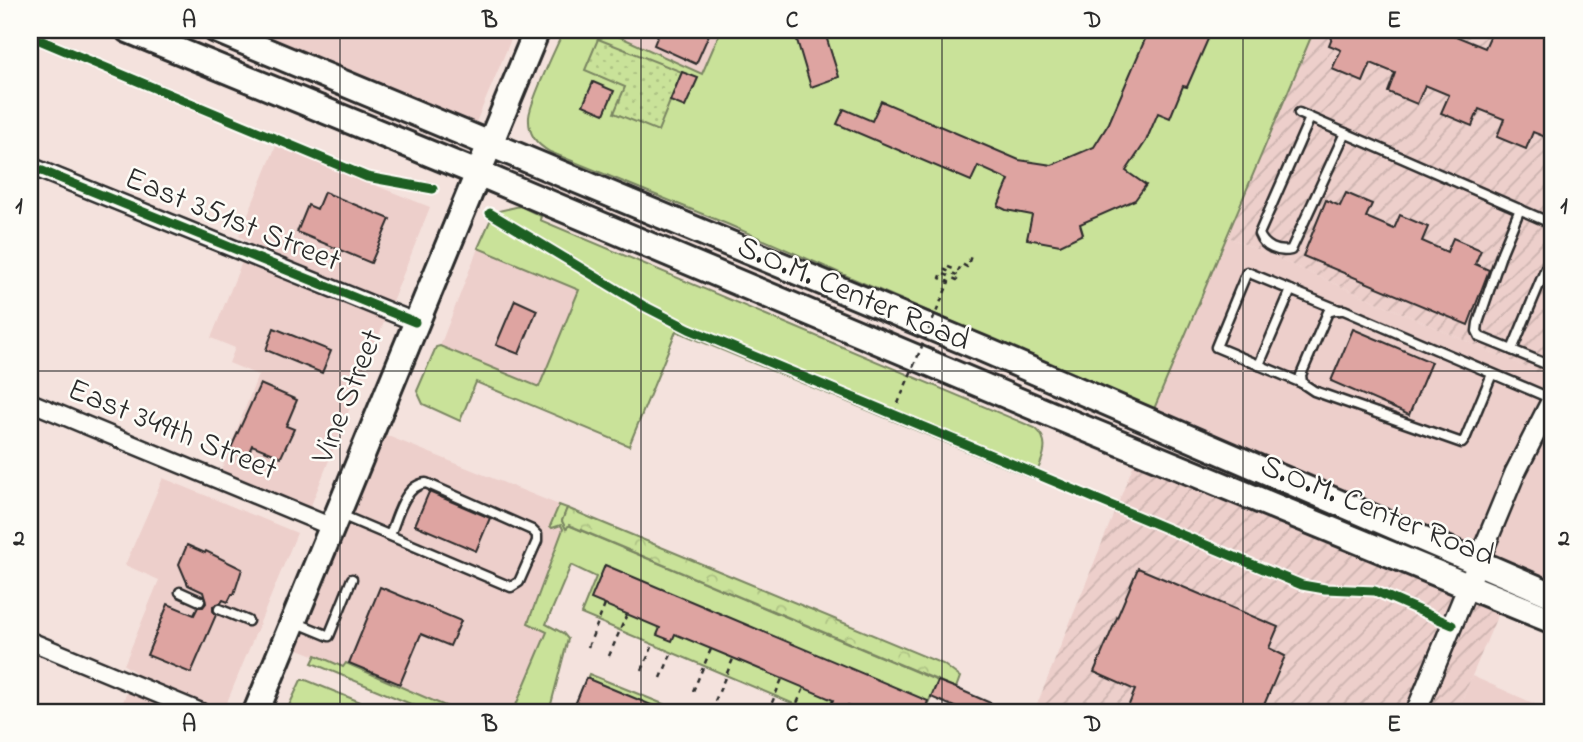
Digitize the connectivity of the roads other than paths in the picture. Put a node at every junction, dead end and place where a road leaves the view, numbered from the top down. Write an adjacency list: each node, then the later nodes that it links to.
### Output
1 (128, 30): 9 (main road, S.O.M. Center Road)
2 (537, 30): 7 (main road, Vine Street)
3 (221, 31): 7 (main road, S.O.M. Center Road)
4 (1299, 113): 5 (lane)
5 (1310, 118): 6 (lane); 6 (lane)
6 (1345, 133): 10 (lane)
7 (489, 143): 9 (main road, Vine Street); 25 (main road, S.O.M. Center Road)
8 (30, 166): 15 (street, East 351st Street)
9 (477, 173): 15 (main road, Vine Street); 25 (main road, S.O.M. Center Road)
10 (1520, 209): 11 (lane); 16 (lane)
11 (1553, 224)
12 (1553, 251): 16 (lane)
13 (1291, 290): 14 (lane); 17 (lane); 17 (lane)
14 (1339, 310): 19 (lane); 20 (lane)
15 (415, 322): 23 (main road, Vine Street)
16 (1512, 350): 18 (lane)
17 (1259, 365): 20 (lane)
18 (1553, 368)
19 (1492, 374): 20 (lane); 21 (lane)
20 (1302, 383)
21 (1553, 398): 25 (street)
22 (30, 402): 23 (street, East 349th Street)
23 (335, 521): 24 (lane); 33 (main road, Vine Street)
24 (390, 536): 24 (lane)
25 (1473, 574): 28 (main road, S.O.M. Center Road); 32 (main road, S.O.M. Center Road); 37 (street)
26 (352, 579): 33 (lane)
27 (180, 592): 29 (lane)
28 (1553, 595)
29 (200, 601)
30 (219, 609): 31 (lane)
31 (248, 621)
32 (1553, 621)
33 (293, 622): 36 (main road, Vine Street)
34 (30, 641): 35 (street)
35 (201, 712)
36 (256, 712)
37 (1416, 712)

